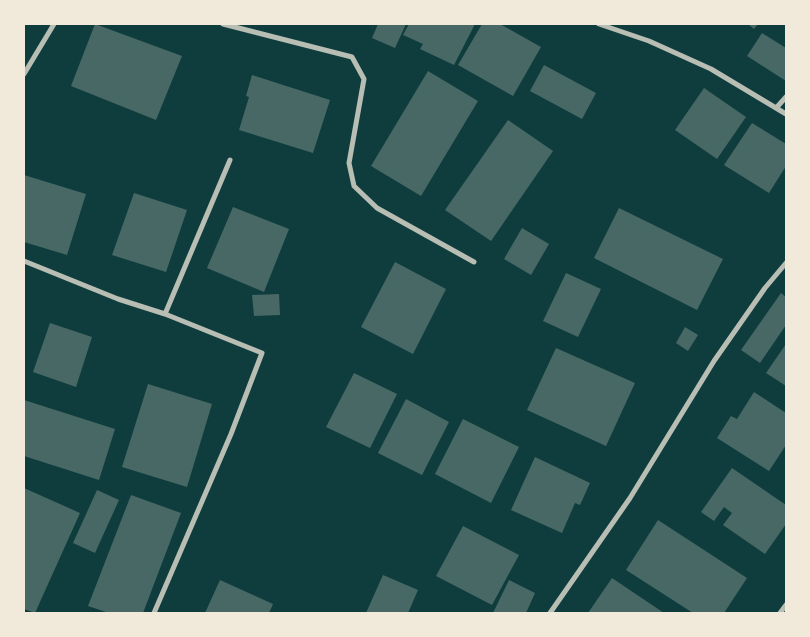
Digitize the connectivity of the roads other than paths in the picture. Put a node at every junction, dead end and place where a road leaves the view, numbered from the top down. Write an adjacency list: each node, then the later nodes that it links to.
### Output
1 (54, 24): 4 (street)
2 (223, 24): 10 (street)
3 (599, 24): 6 (street)
4 (24, 71)
5 (786, 97): 6 (street)
6 (777, 107): 7 (street)
7 (786, 114)
8 (230, 160): 12 (street)
9 (24, 261): 12 (street)
10 (474, 262)
11 (786, 263): 15 (street)
12 (165, 314): 14 (street)
13 (786, 605): 16 (street)
14 (154, 613)
15 (550, 613)
16 (780, 613)

